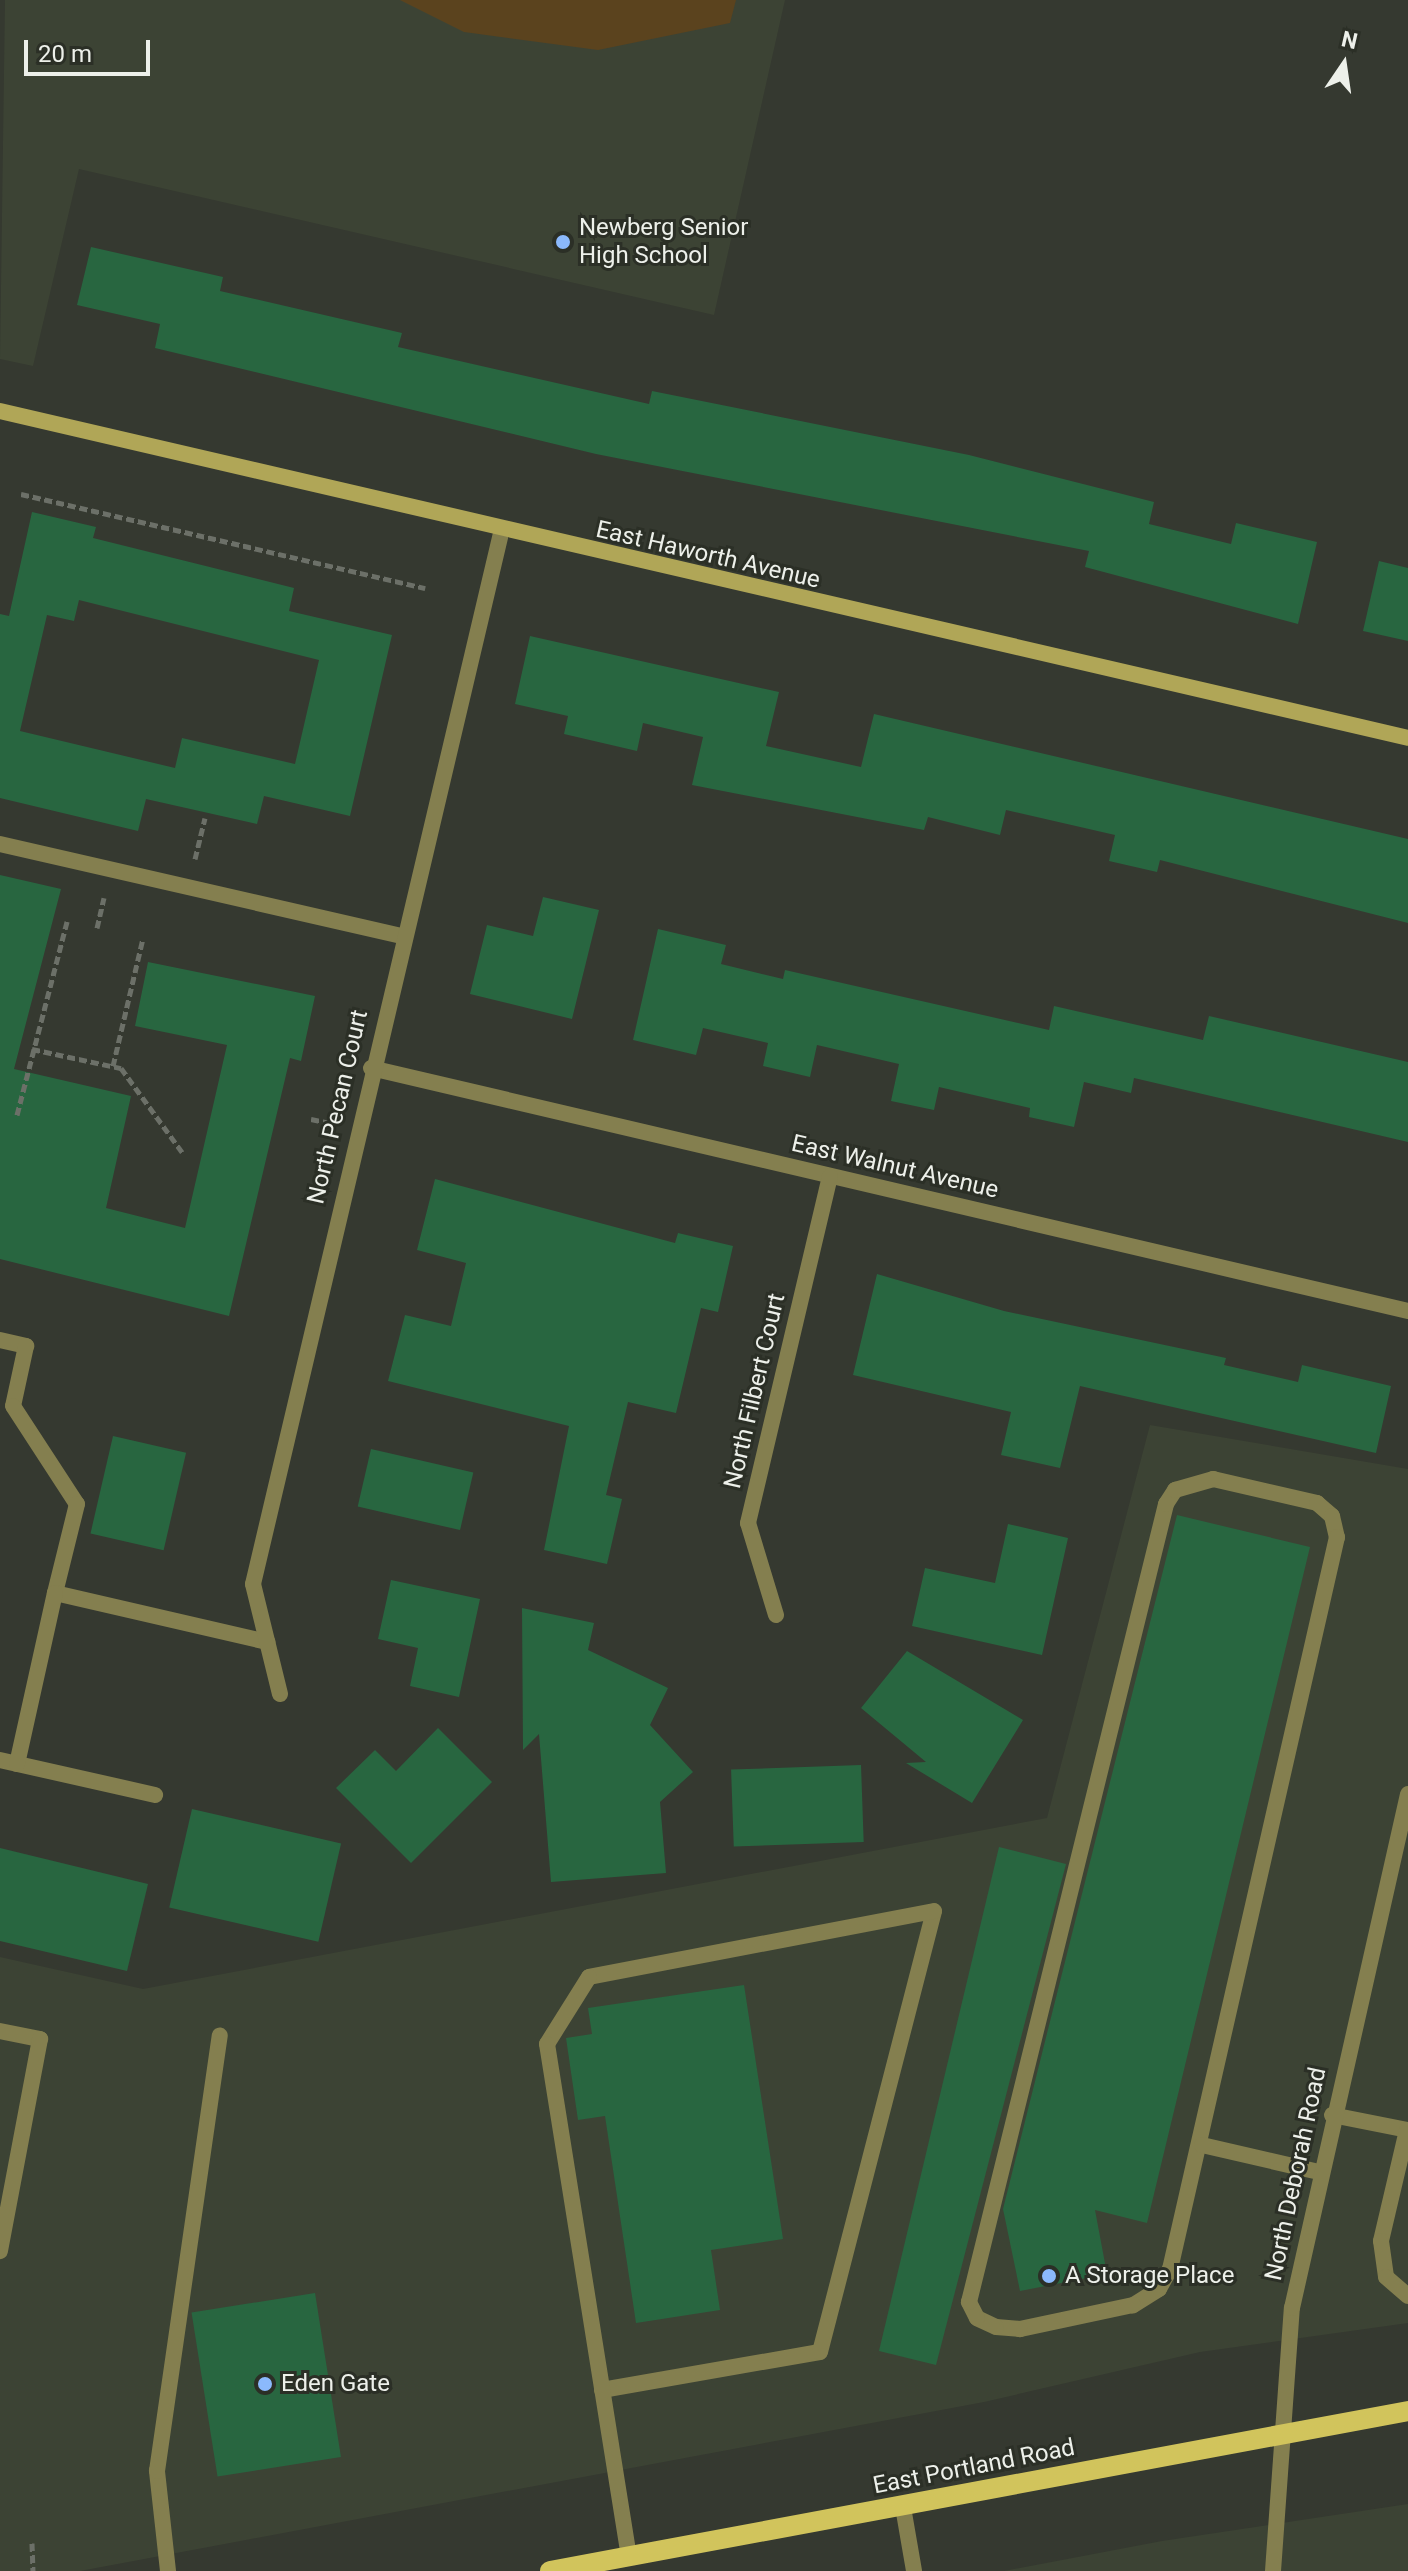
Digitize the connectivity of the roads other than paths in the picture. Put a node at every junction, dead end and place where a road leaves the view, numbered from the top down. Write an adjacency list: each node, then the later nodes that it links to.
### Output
1 (0, 411): 2 (street, East Haworth Avenue)
2 (501, 533): 3 (street, East Haworth Avenue); 5 (street, North Pecan Court)
3 (1408, 738)
4 (0, 844): 5 (street)
5 (403, 936): 6 (street, North Pecan Court)
6 (371, 1068): 7 (street, East Walnut Avenue); 12 (street, North Pecan Court)
7 (830, 1177): 8 (street, East Walnut Avenue); 11 (street, North Filbert Court)
8 (1408, 1311)
9 (0, 1340): 10 (street)
10 (55, 1593): 12 (street); 14 (street)
11 (776, 1615)
12 (267, 1642): 13 (street, North Pecan Court)
13 (280, 1694)
14 (8, 1762): 16 (street)
15 (1408, 1794): 19 (street, North Deborah Road)
16 (155, 1795)
17 (0, 2031): 23 (street)
18 (220, 2036): 30 (street)
19 (1332, 2115): 20 (street); 22 (street, North Deborah Road)
20 (1407, 2130): 24 (street)
21 (1202, 2145): 21 (street); 22 (street)
22 (1319, 2172): 27 (street, North Deborah Road)
23 (0, 2251)
24 (1408, 2296)
25 (602, 2390): 25 (street); 29 (street)
26 (1408, 2411): 27 (main road, East Portland Road)
27 (1284, 2436): 28 (main road, East Portland Road); 33 (street, North Deborah Road)
28 (903, 2507): 29 (main road, East Portland Road); 32 (street)
29 (629, 2557): 31 (main road, East Portland Road)
30 (168, 2571)
31 (550, 2571)
32 (914, 2571)
33 (1273, 2571)

